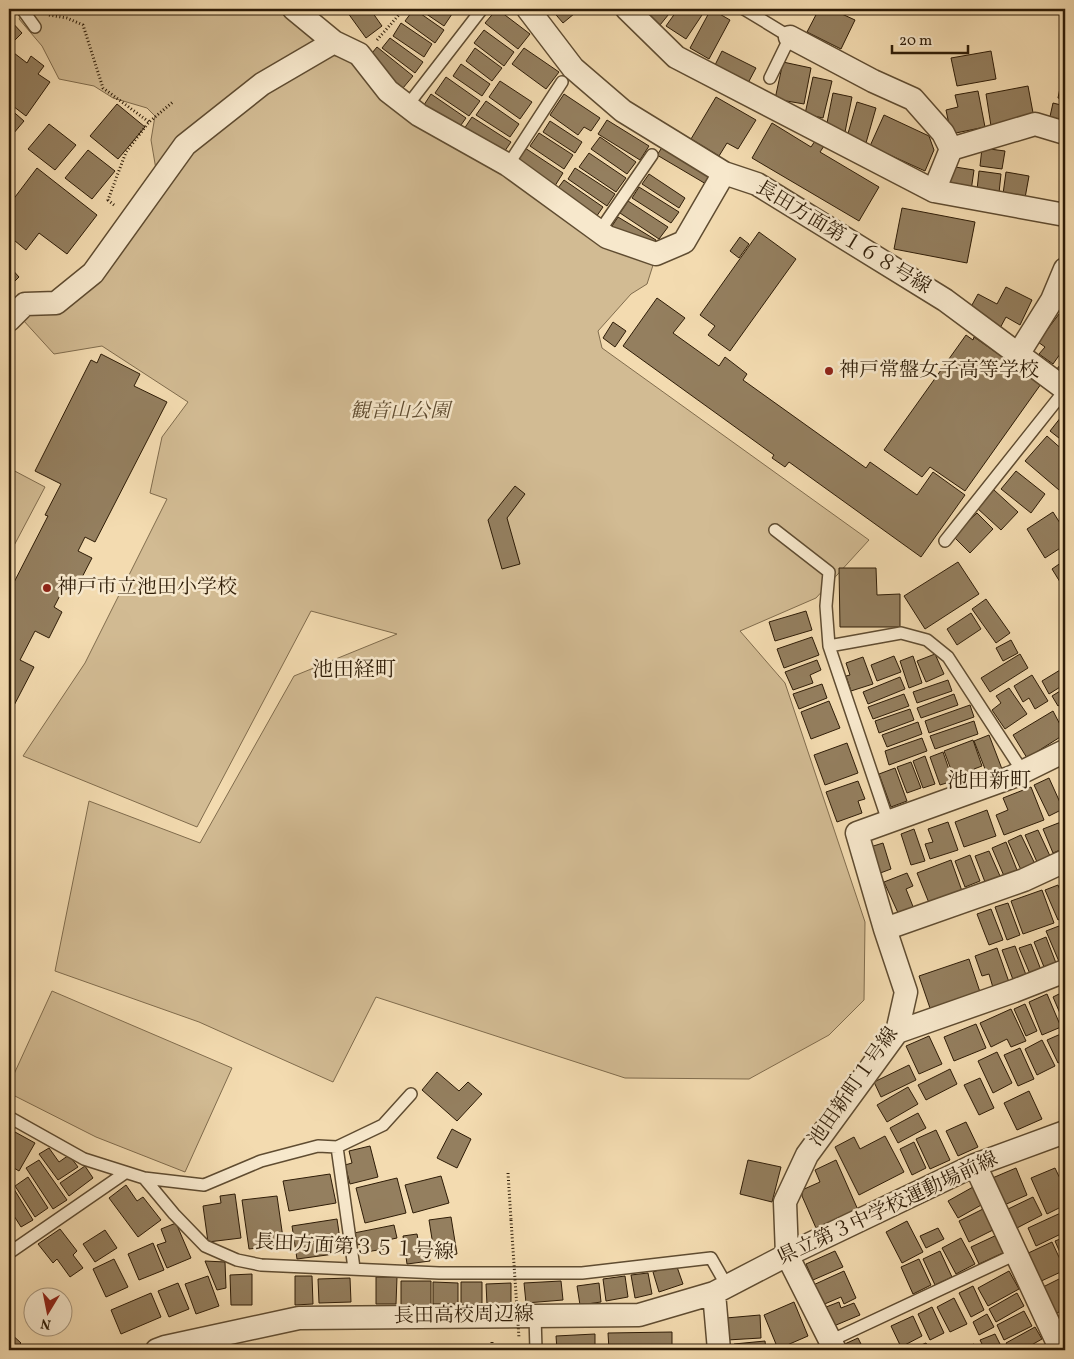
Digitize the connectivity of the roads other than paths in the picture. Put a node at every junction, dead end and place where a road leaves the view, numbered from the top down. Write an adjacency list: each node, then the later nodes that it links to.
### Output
1 (22, 9): 7 (lane)
2 (294, 9): 9 (street)
3 (482, 9): 12 (lane)
4 (528, 9): 17 (street, 長田方面第１６８号線)
5 (627, 9): 18 (street)
6 (744, 9): 8 (lane)
7 (35, 27)
8 (790, 37): 10 (lane); 14 (street)
9 (334, 42): 12 (street); 22 (street)
10 (770, 78)
11 (562, 82): 16 (lane)
12 (407, 106): 16 (street)
13 (1065, 133): 14 (street)
14 (951, 149): 18 (street)
15 (652, 155): 20 (lane)
16 (508, 165): 20 (street)
17 (724, 173): 20 (street); 23 (street, 長田方面第１６８号線)
18 (934, 191): 19 (street)
19 (1065, 215)
20 (599, 232)
21 (1065, 268): 23 (street)
22 (9, 320)
23 (1019, 353): 24 (street, 長田方面第１６８号線)
24 (1065, 389): 26 (lane, 長田方面第１６８号線)
25 (775, 530): 27 (lane)
26 (945, 540)
27 (829, 646): 29 (lane); 30 (lane)
28 (1065, 752): 29 (street)
29 (1023, 772): 30 (street)
30 (888, 821): 32 (street, 池田新町１号線)
31 (1065, 861): 32 (street)
32 (885, 929): 34 (street, 池田新町１号線)
33 (1065, 971): 34 (street)
34 (897, 1032): 43 (street, 池田新町１号線)
35 (411, 1094): 38 (lane)
36 (9, 1117): 40 (lane)
37 (1065, 1132): 39 (street, 県立第３中学校運動場前線)
38 (337, 1147): 41 (lane); 45 (lane)
39 (976, 1165): 43 (street, 県立第３中学校運動場前線); 44 (street)
40 (126, 1173): 41 (lane); 42 (lane)
41 (144, 1178): 45 (lane, 長田方面第３５１号線)
42 (9, 1253)
43 (787, 1254): 46 (street, 県立第３中学校運動場前線); 48 (street)
44 (1016, 1254): 48 (lane); 52 (street)
45 (354, 1268): 46 (lane, 長田方面第３５１号線)
46 (720, 1290): 47 (street, 長田高校周辺線); 51 (street)
47 (535, 1316): 49 (street, 長田高校周辺線); 50 (lane)
48 (832, 1346)
49 (157, 1350)
50 (536, 1350)
51 (719, 1350)
52 (1064, 1350)

